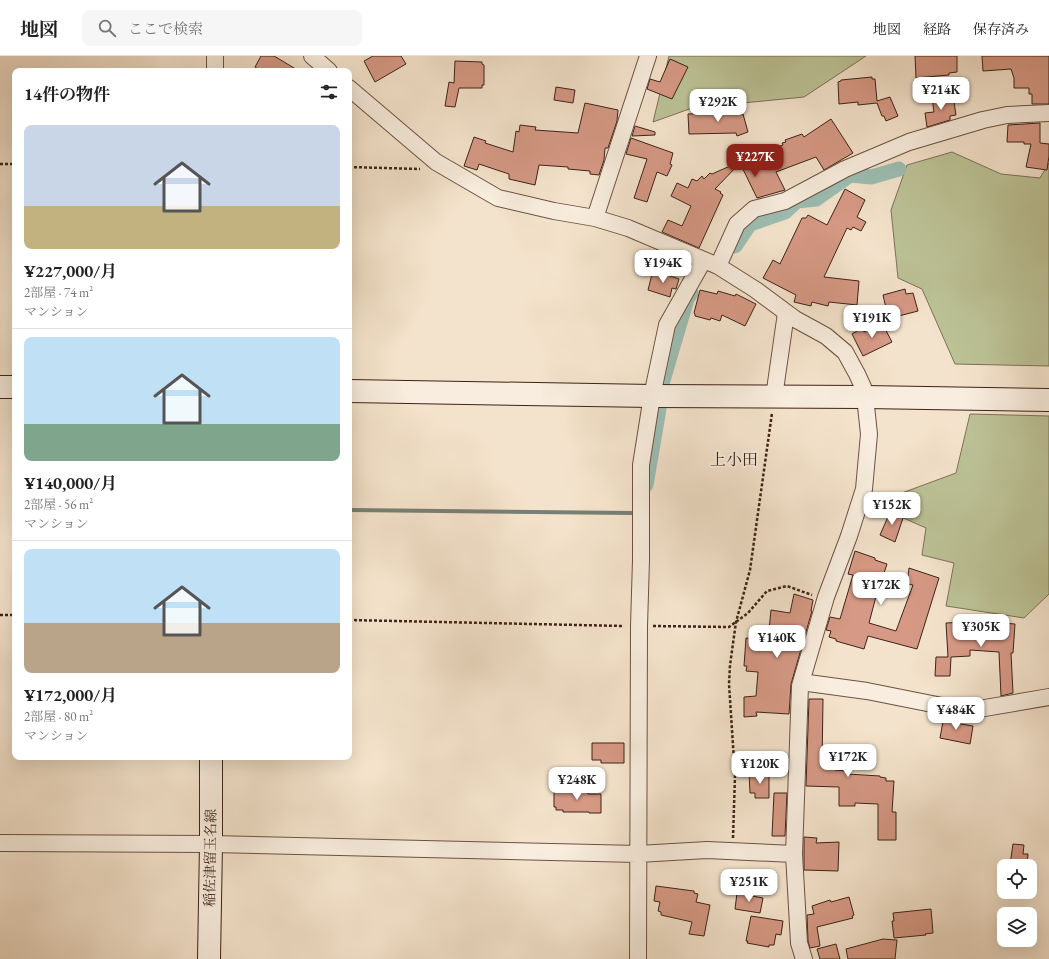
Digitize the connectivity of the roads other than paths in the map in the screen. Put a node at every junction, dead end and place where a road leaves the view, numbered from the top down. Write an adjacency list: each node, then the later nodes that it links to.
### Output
1 (215, 56): 4 (street)
2 (312, 56): 5 (street)
3 (648, 56): 8 (street)
4 (215, 68)
5 (326, 68)
6 (352, 91): 8 (street)
7 (1049, 113): 10 (street)
8 (595, 218): 9 (street)
9 (703, 261): 10 (street); 15 (street)
10 (718, 266): 11 (street)
11 (786, 313): 16 (street); 17 (street)
12 (0, 387): 13 (street)
13 (12, 387)
14 (352, 391): 15 (street)
15 (652, 396): 16 (street); 24 (street)
16 (774, 397): 17 (street)
17 (865, 397): 18 (street); 19 (street)
18 (1049, 400)
19 (801, 682): 20 (street); 25 (street)
20 (1049, 697)
21 (211, 760): 23 (street, 稲佐津留玉名線)
22 (0, 842): 23 (street)
23 (211, 844): 24 (street); 26 (street, 稲佐津留玉名線)
24 (638, 854): 25 (street); 27 (street)
25 (794, 854): 28 (street)
26 (209, 959)
27 (638, 959)
28 (804, 959)

